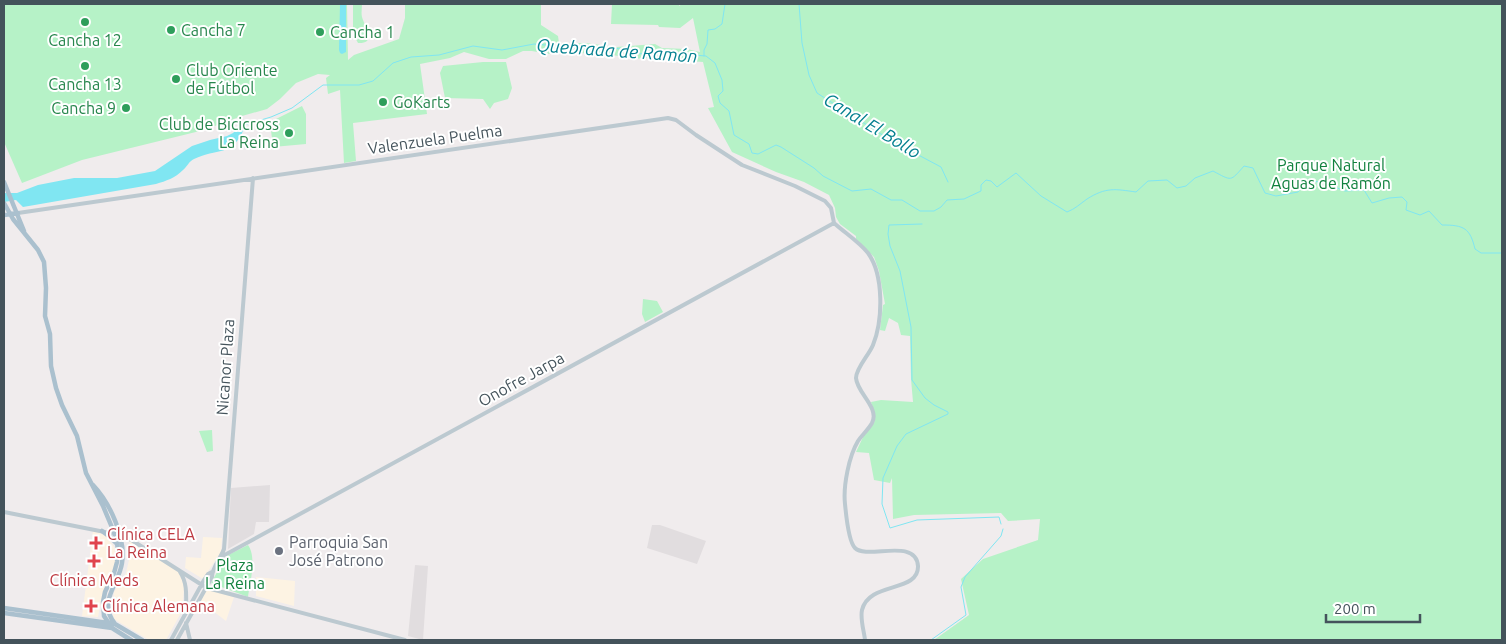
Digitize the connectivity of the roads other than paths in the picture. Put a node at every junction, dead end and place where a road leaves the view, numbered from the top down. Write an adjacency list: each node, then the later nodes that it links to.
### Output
1 (253, 178): 4 (street, Valenzuela Puelma); 7 (street, Valenzuela Puelma); 13 (street, Nicanor Plaza)
2 (4, 184): 4 (main road)
3 (4, 204): 5 (main road)
4 (18, 213): 5 (main road, Valenzuela Puelma); 8 (main road)
5 (10, 214): 6 (main road, Valenzuela Puelma); 8 (main road)
6 (4, 215)
7 (834, 223): 13 (street, Onofre Jarpa); 30 (street)
8 (26, 234): 11 (main road)
9 (4, 512): 10 (street)
10 (102, 531): 11 (street); 12 (main road)
11 (117, 534): 12 (main road); 14 (street); 23 (main road)
12 (117, 546): 16 (main road)
13 (221, 557): 15 (street)
14 (179, 570): 15 (street); 19 (street)
15 (204, 586): 19 (street); 22 (street); 29 (street)
16 (103, 602): 20 (main road); 21 (main road)
17 (4, 608): 20 (main road)
18 (4, 613): 23 (main road)
19 (186, 614): 22 (street); 26 (street)
20 (96, 621): 21 (main road)
21 (108, 623): 23 (main road)
22 (186, 623): 27 (street); 28 (street)
23 (113, 626): 24 (main road); 25 (main road)
24 (131, 640)
25 (142, 640)
26 (171, 640)
27 (177, 640)
28 (190, 640)
29 (405, 640)
30 (864, 640)

